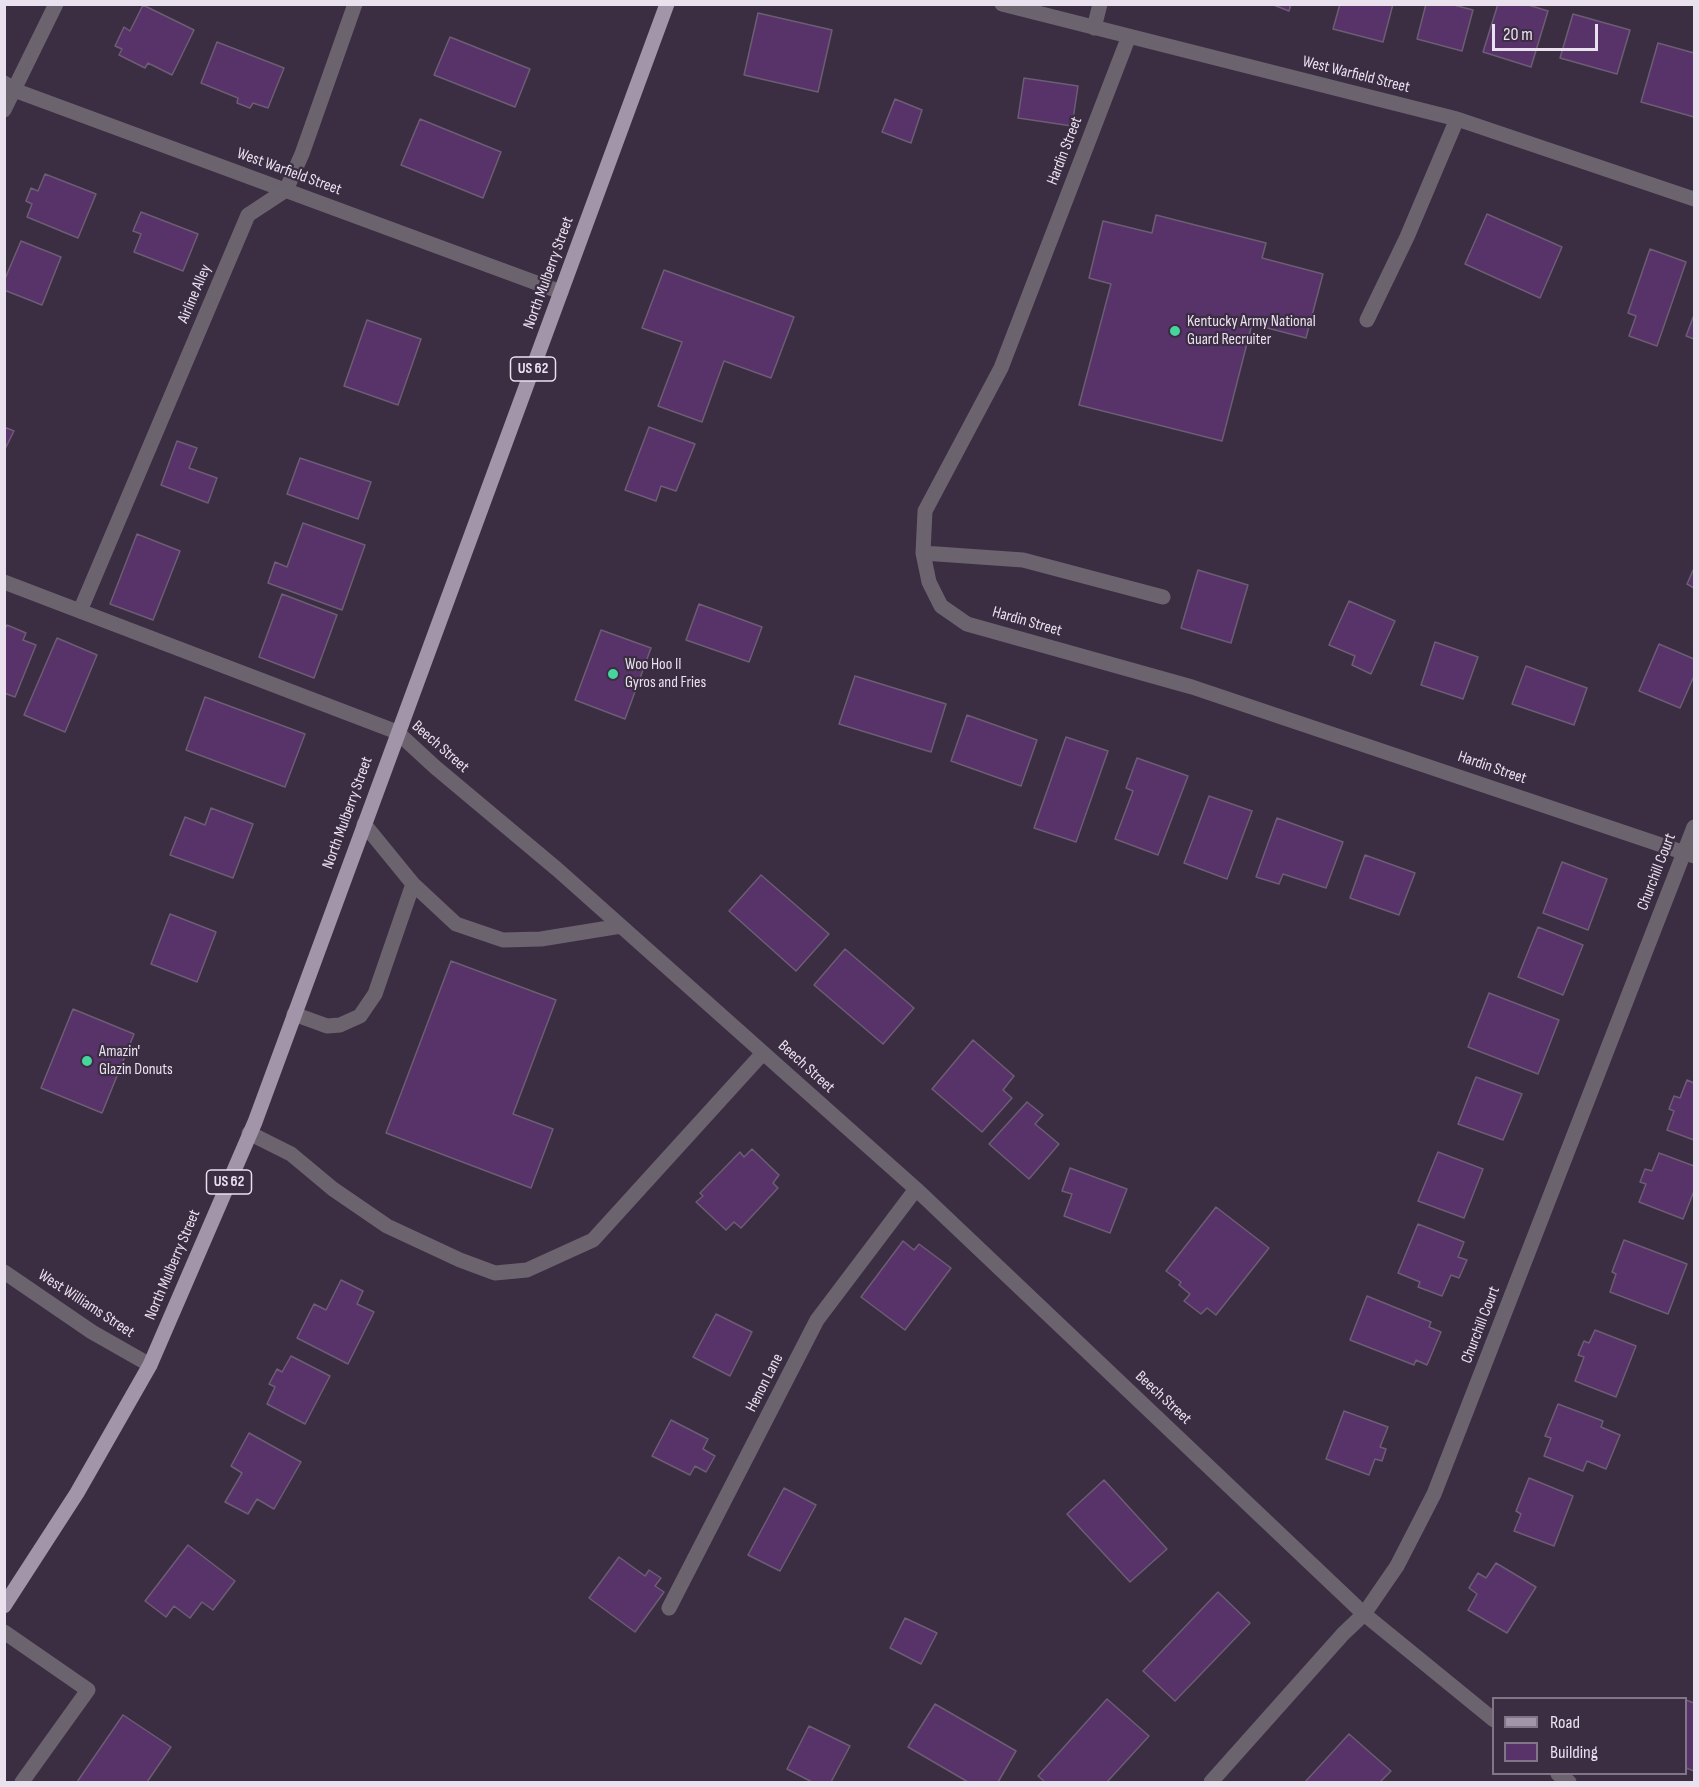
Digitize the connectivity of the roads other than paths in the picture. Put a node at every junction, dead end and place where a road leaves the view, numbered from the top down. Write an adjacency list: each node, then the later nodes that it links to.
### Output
1 (56, 4): 8 (street)
2 (355, 4): 11 (street)
3 (667, 4): 13 (main road, North Mulberry Street / US 62)
4 (1002, 4): 6 (street, West Warfield Street)
5 (1100, 4): 6 (street)
6 (1094, 28): 7 (street, West Warfield Street)
7 (1129, 36): 10 (street, West Warfield Street); 15 (street, Hardin Street)
8 (9, 86): 9 (street); 11 (street, West Warfield Street)
9 (4, 110)
10 (1457, 119): 12 (street, West Warfield Street); 14 (street)
11 (286, 190): 13 (street, West Warfield Street); 18 (street, Airline Alley)
12 (1695, 199)
13 (561, 292): 19 (main road, North Mulberry Street / US 62)
14 (1367, 320)
15 (923, 553): 17 (street); 22 (street, Hardin Street)
16 (4, 582): 18 (street, Beech Street)
17 (1163, 597)
18 (80, 611): 19 (street, Beech Street)
19 (397, 732): 20 (main road, North Mulberry Street / US 62); 24 (street, Beech Street)
20 (364, 824): 23 (street); 25 (main road, North Mulberry Street / US 62)
21 (1695, 827): 22 (street, Churchill Court)
22 (1690, 854): 33 (street, Churchill Court)
23 (413, 884): 24 (street); 25 (street)
24 (621, 926): 26 (street, Beech Street)
25 (294, 1014): 27 (main road, North Mulberry Street / US 62)
26 (763, 1053): 27 (street); 28 (street, Beech Street)
27 (249, 1133): 30 (main road, North Mulberry Street / US 62)
28 (916, 1189): 32 (street, Henon Lane); 33 (street, Beech Street)
29 (4, 1272): 30 (street, West Williams Street)
30 (150, 1365): 31 (main road, North Mulberry Street / US 62)
31 (4, 1606)
32 (669, 1608)
33 (1364, 1614): 35 (street, Beech Street); 37 (street, Churchill Court)
34 (4, 1632): 36 (street)
35 (1492, 1718)
36 (22, 1782)
37 (1211, 1782)

